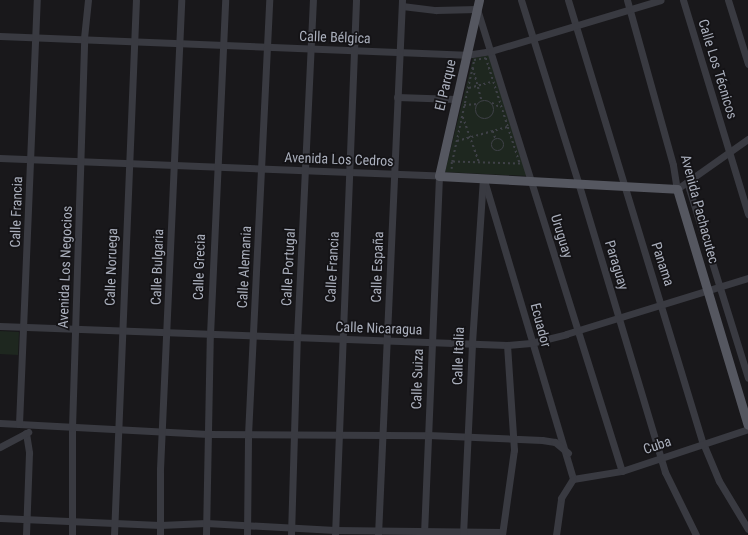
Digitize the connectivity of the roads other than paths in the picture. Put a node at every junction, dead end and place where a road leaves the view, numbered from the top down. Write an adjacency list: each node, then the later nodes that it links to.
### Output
1 (37, 0): 20 (street, Calle Francia)
2 (88, 0): 21 (street, Avenida Los Negocios)
3 (136, 0): 23 (street, Calle Noruega)
4 (180, 0): 24 (street, Calle Bulgaria)
5 (225, 0): 25 (street, Calle Grecia)
6 (269, 0): 26 (street, Calle Alemania)
7 (313, 0): 27 (street, Calle Portugal)
8 (356, 0): 28 (street, Calle Francia)
9 (521, 0): 22 (street, Paraguay)
10 (568, 0): 18 (street, Panama)
11 (627, 0): 17 (street, Avenida Pachacutec)
12 (661, 0): 17 (street, Calle Bélgica)
13 (683, 0): 36 (street, Calle Los Técnicos)
14 (728, 0): 32 (street)
15 (402, 3): 16 (street); 30 (street, Calle España)
16 (478, 4): 29 (street, Uruguay); 31 (main road, El Parque)
17 (629, 9): 18 (street, Calle Bélgica); 53 (street, Avenida Pachacutec)
18 (575, 25): 22 (street, Calle Bélgica); 52 (street, Panama)
19 (0, 36): 20 (street, Calle Bélgica)
20 (36, 37): 21 (street, Calle Bélgica); 38 (street, Calle Francia)
21 (84, 38): 23 (street, Calle Bélgica); 39 (street, Avenida Los Negocios)
22 (533, 38): 29 (street, Calle Bélgica); 50 (street, Paraguay)
23 (134, 41): 24 (street, Calle Bélgica); 40 (street, Calle Noruega)
24 (178, 43): 25 (street, Calle Bélgica); 41 (street, Calle Bulgaria)
25 (223, 45): 26 (street, Calle Bélgica); 42 (street, Calle Grecia)
26 (267, 47): 27 (street, Calle Bélgica); 43 (street, Calle Alemania)
27 (310, 49): 28 (street, Calle Bélgica); 44 (street, Calle Portugal)
28 (355, 51): 30 (street, Calle Bélgica); 45 (street, Calle Francia)
29 (491, 51): 31 (street, Calle Bélgica); 49 (street, Uruguay)
30 (399, 53): 31 (street, Calle Bélgica); 33 (street, Calle España)
31 (466, 55): 34 (main road, El Parque)
32 (748, 64)
33 (397, 97): 34 (street); 46 (street, Calle España)
34 (458, 103): 47 (main road, El Parque)
35 (748, 139): 36 (street)
36 (729, 152): 51 (street); 54 (street, Calle Los Técnicos)
37 (0, 158): 38 (street, Avenida Los Cedros)
38 (30, 160): 39 (street, Avenida Los Cedros); 61 (street, Calle Francia)
39 (81, 162): 40 (street, Avenida Los Cedros); 62 (street, Avenida Los Negocios)
40 (128, 164): 41 (street, Avenida Los Cedros); 64 (street, Calle Noruega)
41 (174, 166): 42 (street, Avenida Los Cedros); 65 (street, Calle Bulgaria)
42 (217, 168): 43 (street, Avenida Los Cedros); 66 (street, Calle Grecia)
43 (261, 170): 44 (street, Avenida Los Cedros); 67 (street, Calle Alemania)
44 (306, 172): 45 (street, Avenida Los Cedros); 68 (street, Calle Portugal)
45 (350, 174): 46 (street, Avenida Los Cedros); 69 (street, Calle Francia)
46 (394, 175): 47 (street, Avenida Los Cedros); 70 (street, Calle España)
47 (439, 176): 48 (main road, Avenida Los Cedros); 71 (street, Calle Suiza)
48 (483, 178): 49 (main road, Avenida Los Cedros); 72 (street, Calle Italia); 73 (street, Ecuador)
49 (531, 179): 50 (main road, Avenida Los Cedros); 63 (street, Uruguay)
50 (578, 182): 52 (main road, Avenida Los Cedros); 59 (street, Paraguay)
51 (687, 182): 53 (street); 56 (street, Avenida Pachacutec)
52 (624, 184): 53 (main road, Avenida Los Cedros); 58 (street, Panama)
53 (677, 189): 57 (main road, Avenida Pachacutec)
54 (748, 214)
55 (748, 278): 56 (street, Calle Nicaragua)
56 (720, 286): 57 (street, Calle Nicaragua); 75 (street, Avenida Pachacutec)
57 (708, 290): 58 (street, Calle Nicaragua); 78 (main road, Avenida Pachacutec)
58 (662, 304): 59 (street, Calle Nicaragua); 93 (street, Panama)
59 (619, 318): 63 (street, Calle Nicaragua); 96 (street, Paraguay)
60 (0, 326): 61 (street, Calle Nicaragua)
61 (25, 328): 62 (street, Calle Nicaragua); 77 (street, Calle Francia)
62 (76, 330): 64 (street, Calle Nicaragua); 80 (street, Avenida Los Negocios)
63 (578, 330): 73 (street, Calle Nicaragua); 97 (street, Uruguay)
64 (121, 332): 65 (street, Calle Nicaragua); 82 (street, Calle Noruega)
65 (167, 334): 66 (street, Calle Nicaragua); 83 (street, Calle Bulgaria)
66 (210, 335): 67 (street, Calle Nicaragua); 85 (street, Calle Grecia)
67 (254, 336): 68 (street, Calle Nicaragua); 86 (street, Calle Alemania)
68 (297, 338): 69 (street, Calle Nicaragua); 88 (street, Calle Portugal)
69 (342, 340): 70 (street, Calle Nicaragua); 89 (street, Calle Francia)
70 (387, 341): 71 (street, Calle Nicaragua); 90 (street, Calle España)
71 (431, 342): 72 (street, Calle Nicaragua); 87 (street, Calle Suiza)
72 (472, 343): 74 (street, Calle Nicaragua); 91 (street, Calle Italia)
73 (531, 343): 74 (street, Calle Nicaragua); 95 (street, Ecuador)
74 (507, 345): 92 (street)
75 (748, 378)
76 (0, 423): 77 (street)
77 (19, 424): 79 (street)
78 (748, 425)
79 (37, 426): 80 (street); 84 (street)
80 (72, 428): 82 (street); 101 (street, Avenida Los Negocios)
81 (748, 429): 93 (street, Cuba)
82 (118, 431): 83 (street); 102 (street, Calle Noruega)
83 (162, 432): 85 (street); 104 (street, Calle Bulgaria)
84 (26, 433): 94 (street); 100 (street)
85 (208, 434): 86 (street); 103 (street, Calle Grecia)
86 (248, 435): 88 (street); 105 (street, Calle Alemania)
87 (428, 435): 90 (street); 91 (street); 110 (street, Calle Suiza)
88 (294, 436): 89 (street); 107 (street, Calle Portugal)
89 (338, 436): 90 (street); 108 (street, Calle Francia)
90 (382, 436): 109 (street, Calle España)
91 (468, 436): 92 (street); 112 (street, Calle Italia)
92 (514, 440): 95 (street); 111 (street)
93 (703, 443): 96 (street, Cuba); 106 (street, Panama)
94 (0, 446)
95 (568, 454): 98 (street, Ecuador)
96 (660, 456): 97 (street, Cuba); 120 (street, Paraguay)
97 (622, 471): 98 (street, Cuba)
98 (573, 479): 119 (street)
99 (0, 518): 100 (street)
100 (25, 519): 101 (street); 113 (street)
101 (71, 520): 102 (street); 114 (street, Avenida Los Negocios)
102 (115, 523): 104 (street); 115 (street, Calle Noruega)
103 (206, 523): 104 (street); 105 (street); 117 (street, Calle Grecia)
104 (160, 525): 116 (street, Calle Bulgaria)
105 (247, 526): 107 (street); 118 (street, Calle Alemania)
106 (748, 529)
107 (292, 532): 108 (street)
108 (335, 533): 109 (street)
109 (378, 533): 110 (street)
110 (424, 533): 112 (street)
111 (502, 533): 112 (street)
112 (463, 534)
113 (26, 535)
114 (72, 535)
115 (114, 535)
116 (160, 535)
117 (206, 535)
118 (247, 535)
119 (556, 535)
120 (696, 535)

